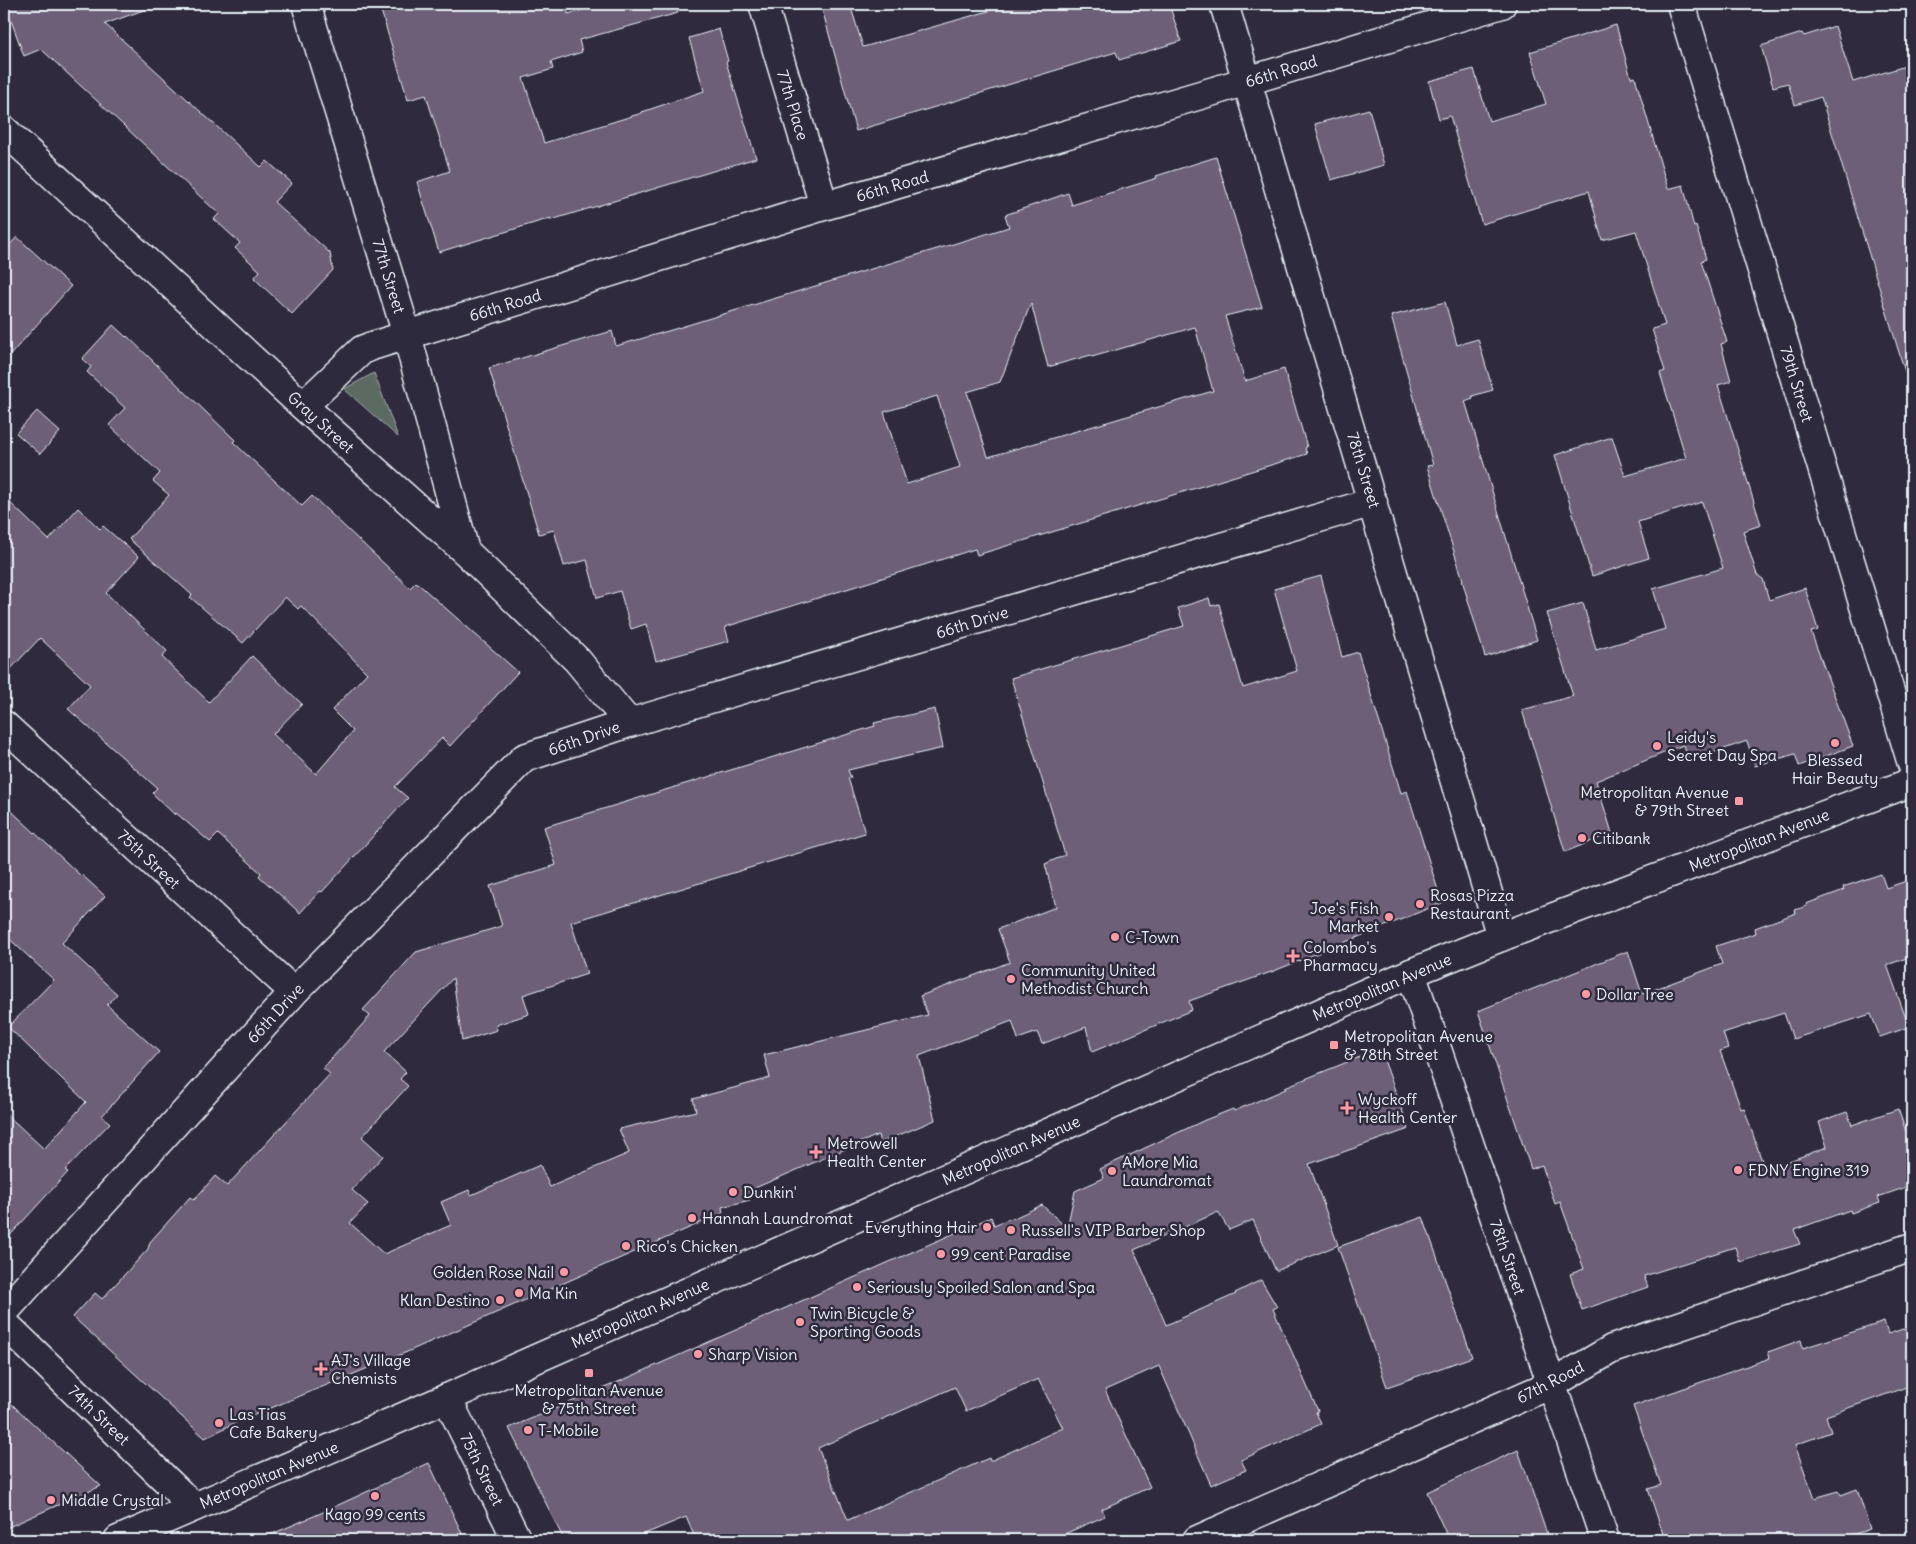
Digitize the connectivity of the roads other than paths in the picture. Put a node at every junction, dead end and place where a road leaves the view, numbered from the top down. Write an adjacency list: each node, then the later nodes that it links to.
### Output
1 (306, 4): 9 (street, 77th Street)
2 (763, 4): 8 (street, 77th Place)
3 (1224, 4): 6 (street, 78th Street)
4 (1502, 4): 6 (street, 66th Road)
5 (1681, 4): 15 (street, 79th Street)
6 (1247, 81): 8 (street, 66th Road); 11 (street, 78th Street)
7 (4, 130): 10 (street, Gray Street)
8 (824, 206): 9 (street, 66th Road)
9 (407, 335): 10 (street, 66th Road); 12 (street, 77th Street)
10 (303, 406): 12 (street, Gray Street)
11 (1373, 502): 13 (street, 66th Drive); 17 (street, 78th Street)
12 (465, 551): 13 (street, Gray Street)
13 (629, 723): 19 (street, 66th Drive)
14 (4, 725): 19 (street, 75th Street)
15 (1912, 764)
16 (1912, 782): 17 (street, Metropolitan Avenue)
17 (1501, 937): 18 (street, Metropolitan Avenue)
18 (1411, 974): 23 (street, 78th Street); 24 (street, Metropolitan Avenue)
19 (294, 992): 21 (street, 66th Drive)
20 (1912, 1247): 23 (street, 67th Road)
21 (4, 1312)
22 (4, 1323): 25 (street, 74th Street)
23 (1552, 1384): 28 (street, 67th Road); 29 (street, 78th Street)
24 (447, 1398): 25 (street, Metropolitan Avenue); 27 (street, 75th Street)
25 (194, 1507): 26 (street, Metropolitan Avenue)
26 (118, 1540)
27 (517, 1540)
28 (1197, 1540)
29 (1605, 1540)

